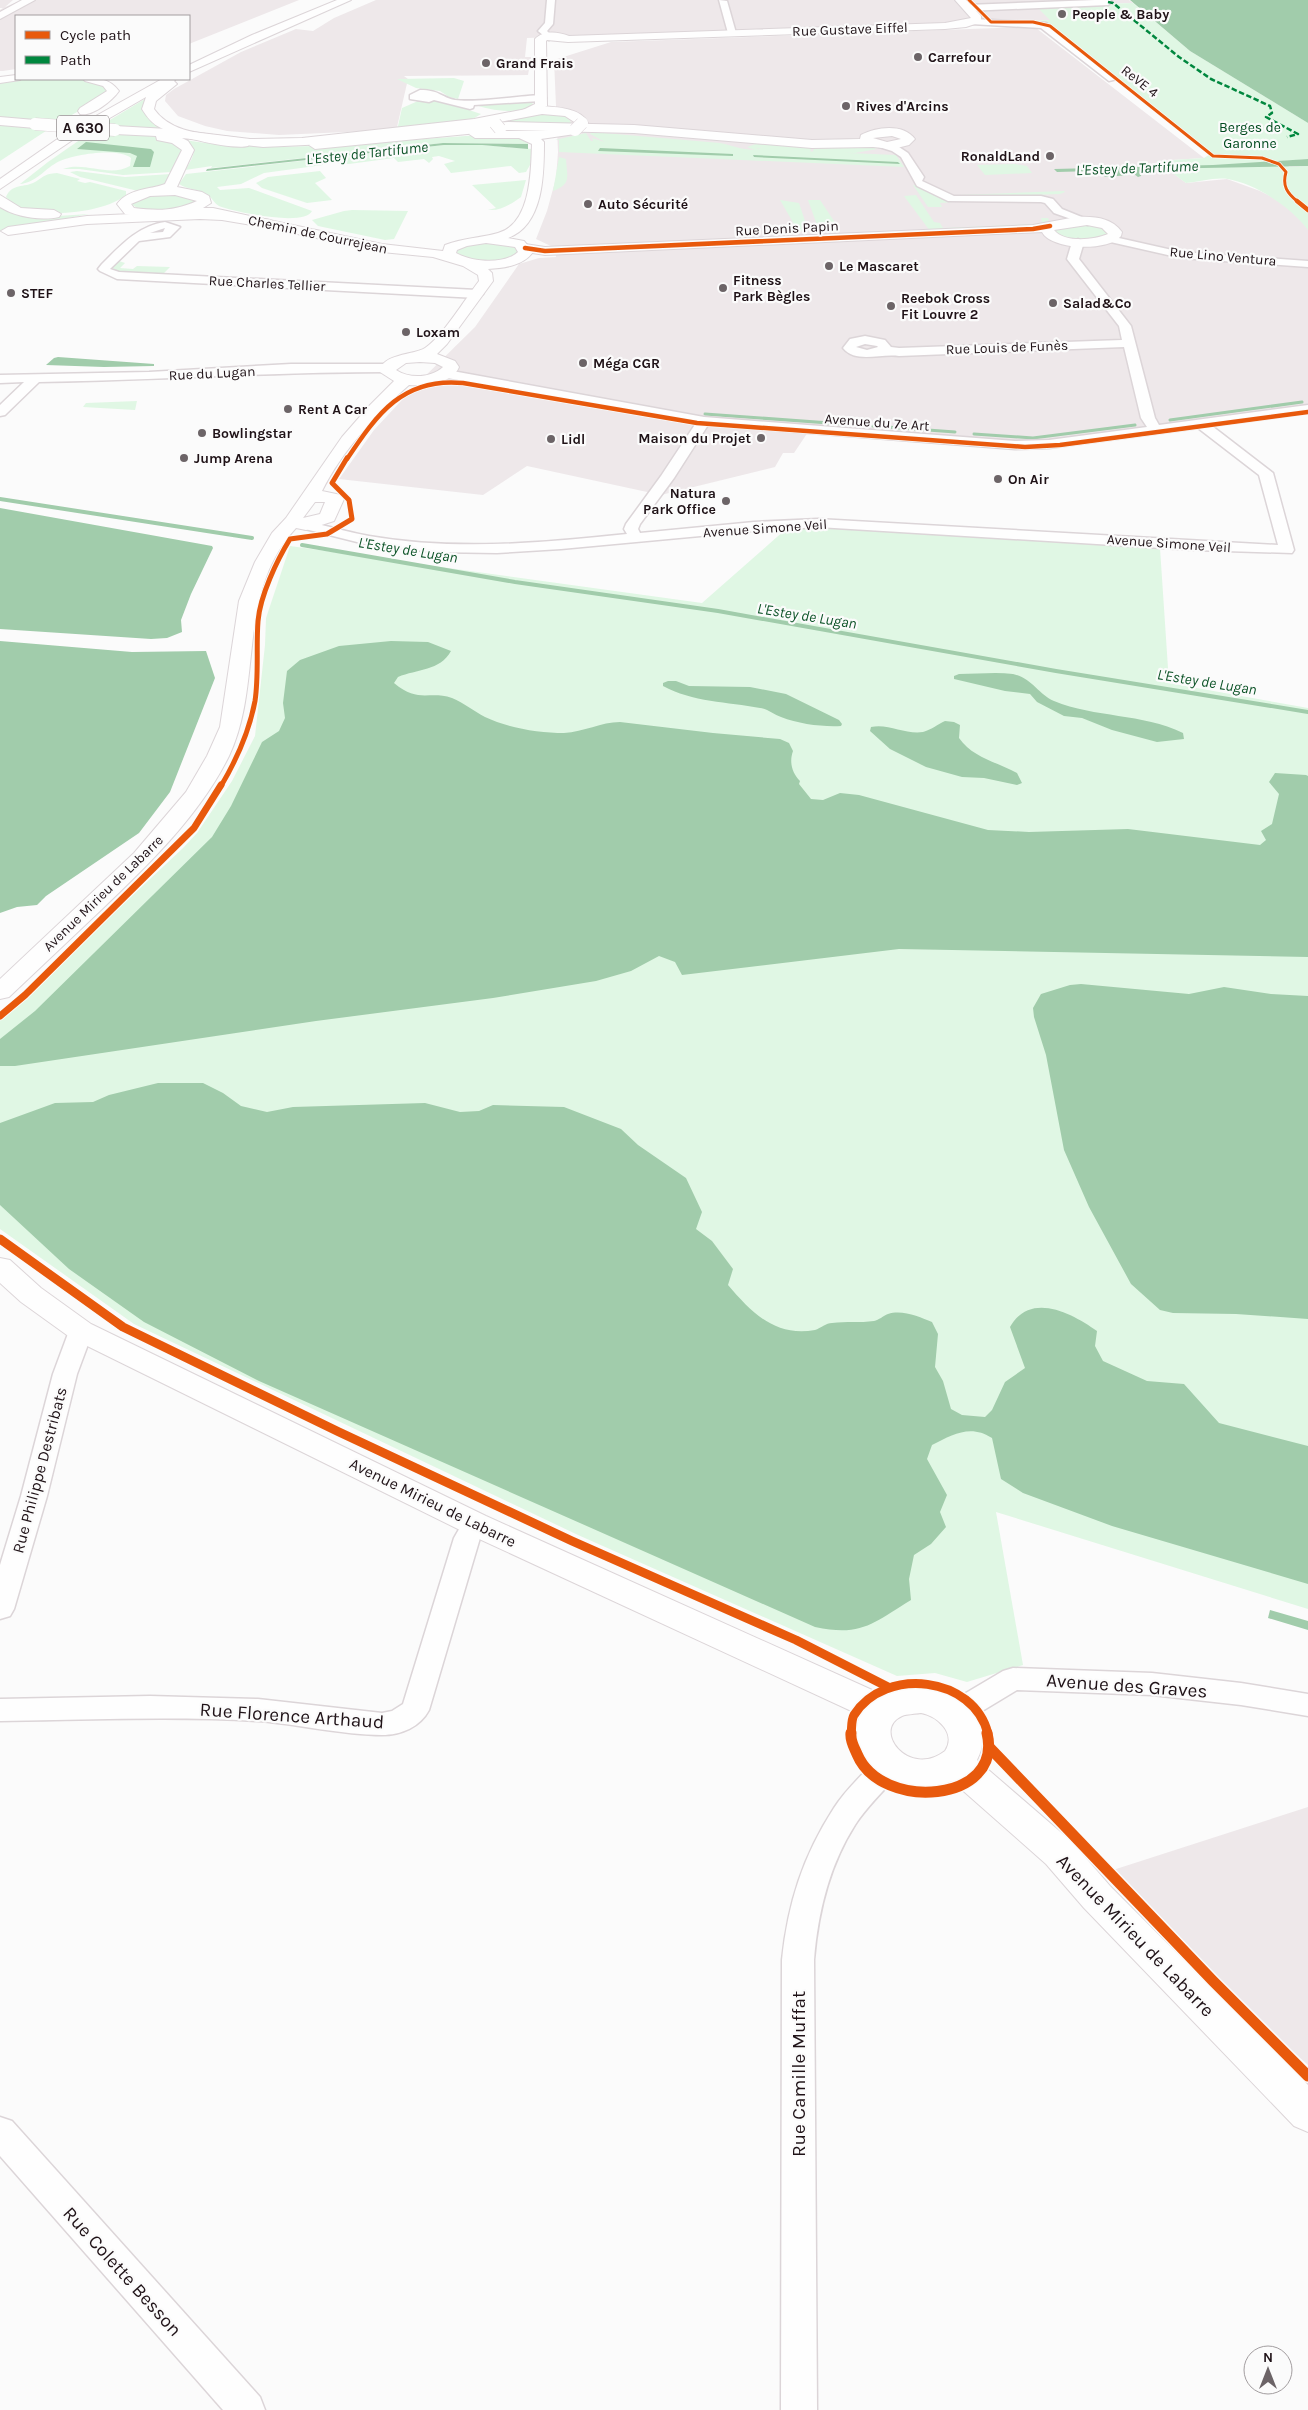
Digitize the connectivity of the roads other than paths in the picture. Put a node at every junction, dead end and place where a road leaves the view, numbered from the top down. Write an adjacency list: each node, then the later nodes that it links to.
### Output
1 (30, 0): 10 (main road)
2 (329, 0): 13 (main road)
3 (346, 0): 14 (main road)
4 (551, 0): 15 (street)
5 (715, 0): 6 (street)
6 (723, 0): 7 (street); 12 (street)
7 (729, 0)
8 (1108, 2): 9 (street)
9 (964, 4): 11 (main road)
10 (0, 16)
11 (974, 22): 12 (main road, Rue Gustave Eiffel); 24 (street, Rue Gustave Eiffel)
12 (732, 33): 15 (main road, Rue Gustave Eiffel)
13 (241, 36): 16 (main road); 18 (main road)
14 (256, 37): 19 (main road); 20 (main road)
15 (549, 37): 17 (main road)
16 (214, 44)
17 (548, 52): 31 (main road); 36 (main road)
18 (190, 60)
19 (190, 69)
20 (190, 73)
21 (0, 75): 22 (main road)
22 (15, 75)
23 (15, 75): 25 (main road)
24 (1112, 79)
25 (0, 80)
26 (93, 80): 44 (main road)
27 (149, 80): 50 (main road, A 630)
28 (168, 80): 34 (main road, A 630)
29 (180, 80): 45 (main road)
30 (436, 98): 32 (street)
31 (541, 98): 32 (street); 35 (main road)
32 (456, 103): 33 (street)
33 (477, 108): 38 (street); 41 (main road)
34 (112, 110): 53 (main road, A 630); 55 (main road)
35 (525, 112): 36 (main road); 38 (main road)
36 (564, 113): 39 (main road)
37 (0, 121): 40 (main road, bridge)
38 (501, 121): 41 (main road); 43 (main road)
39 (572, 127): 43 (main road); 46 (main road); 46 (main road); 69 (main road)
40 (115, 130): 42 (main road); 54 (main road)
41 (415, 130): 47 (main road)
42 (152, 133): 45 (main road); 47 (main road)
43 (518, 134): 47 (main road); 66 (main road)
44 (42, 136)
45 (244, 142): 47 (main road)
46 (811, 142): 47 (main road); 48 (main road)
47 (314, 144)
48 (902, 146): 49 (street)
49 (912, 164): 51 (street); 52 (street)
50 (0, 170)
51 (938, 180): 52 (street); 56 (street)
52 (920, 182): 56 (street)
53 (0, 185)
54 (159, 191): 57 (main road); 58 (main road, Chemin de Courrejean)
55 (0, 198): 57 (main road)
56 (982, 199): 62 (street)
57 (126, 200): 60 (main road)
58 (204, 203): 59 (main road); 68 (main road, Chemin de Courrejean)
59 (184, 212): 60 (main road); 61 (main road, Chemin de Courrejean)
60 (138, 213): 63 (main road)
61 (270, 224): 63 (main road); 68 (main road, Chemin de Courrejean)
62 (1054, 225): 65 (main road); 67 (main road); 69 (main road, Rue Denis Papin)
63 (4, 232)
64 (138, 238): 72 (street, Rue Charles Tellier)
65 (1110, 238): 67 (main road); 71 (street, Rue Lino Ventura)
66 (486, 239): 68 (main road); 69 (main road)
67 (1078, 242): 73 (street)
68 (454, 252): 70 (main road)
69 (518, 253): 70 (main road); 76 (main road)
70 (468, 263): 72 (main road)
71 (1308, 264)
72 (477, 294): 75 (main road)
73 (1130, 343): 74 (street, Rue Louis de Funès); 85 (street)
74 (884, 350)
75 (410, 358): 76 (main road); 77 (main road)
76 (446, 367): 80 (main road); 83 (street, Avenue du 7e Art)
77 (388, 368): 78 (street, Rue du Lugan); 80 (main road)
78 (36, 378): 79 (street, Rue du Lugan); 82 (street)
79 (0, 379)
80 (406, 379): 86 (main road)
81 (1308, 409): 84 (street, Avenue du 7e Art)
82 (0, 412)
83 (704, 421): 85 (street, Avenue du 7e Art); 91 (street)
84 (1200, 423): 85 (street, Avenue du 7e Art); 92 (street, Avenue Simone Veil)
85 (1155, 429)
86 (321, 478): 87 (main road); 88 (main road)
87 (331, 496): 88 (main road); 89 (main road)
88 (311, 497): 90 (main road)
89 (328, 517): 90 (main road, Avenue Mirieu de Labarre); 93 (street, Avenue Simone Veil)
90 (299, 523): 93 (street, Avenue Simone Veil); 94 (main road, Avenue Mirieu de Labarre)
91 (633, 532): 92 (street, Avenue Simone Veil); 93 (street, Avenue Simone Veil)
92 (678, 532): 93 (street, Avenue Simone Veil)
93 (483, 545)
94 (0, 992)
95 (0, 1267): 96 (main road, Avenue Mirieu de Labarre)
96 (81, 1331): 97 (main road, Avenue Mirieu de Labarre); 98 (street, Rue Philippe Destribats)
97 (475, 1524): 100 (street, Rue Florence Arthaud); 101 (main road, Avenue Mirieu de Labarre)
98 (0, 1609)
99 (1308, 1705): 102 (street, Avenue des Graves)
100 (0, 1710)
101 (882, 1710): 102 (main road); 104 (main road)
102 (954, 1714): 103 (main road)
103 (956, 1763): 104 (main road); 105 (main road, Avenue Mirieu de Labarre)
104 (890, 1764): 108 (street, Rue Camille Muffat)
105 (1308, 2113)
106 (0, 2132): 107 (street, Rue Colette Besson)
107 (247, 2410)
108 (799, 2410)

